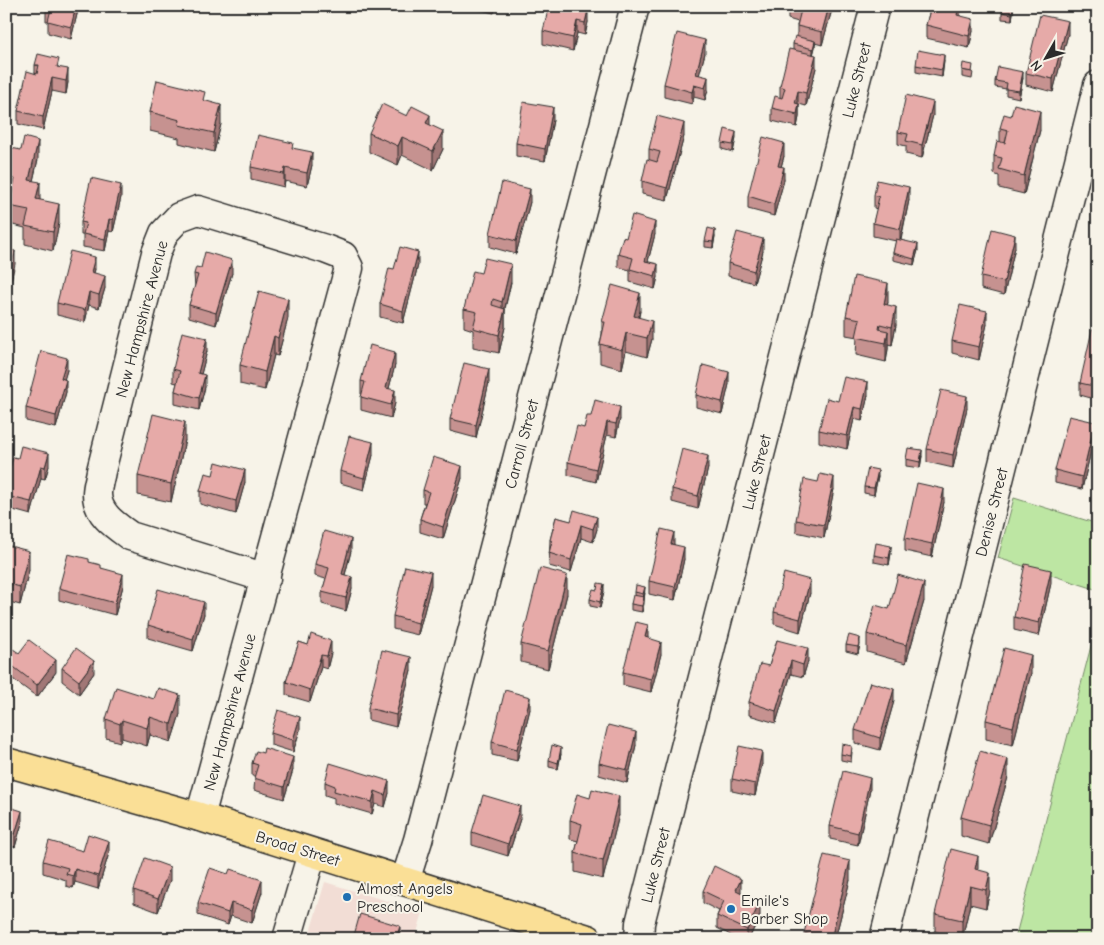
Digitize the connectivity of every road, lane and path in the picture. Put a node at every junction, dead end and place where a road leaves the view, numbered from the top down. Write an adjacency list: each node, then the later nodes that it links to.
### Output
1 (635, 6): 8 (street, Carroll Street)
2 (875, 6): 11 (street, Luke Street)
3 (1098, 85): 12 (street, Denise Street)
4 (266, 578): 4 (street, New Hampshire Avenue); 6 (street, New Hampshire Avenue)
5 (6, 762): 6 (main road, Broad Street)
6 (200, 817): 7 (main road, Broad Street)
7 (312, 853): 8 (main road, Broad Street); 9 (street)
8 (405, 881): 10 (main road, Broad Street)
9 (287, 939)
10 (588, 939)
11 (638, 939)
12 (884, 939)

